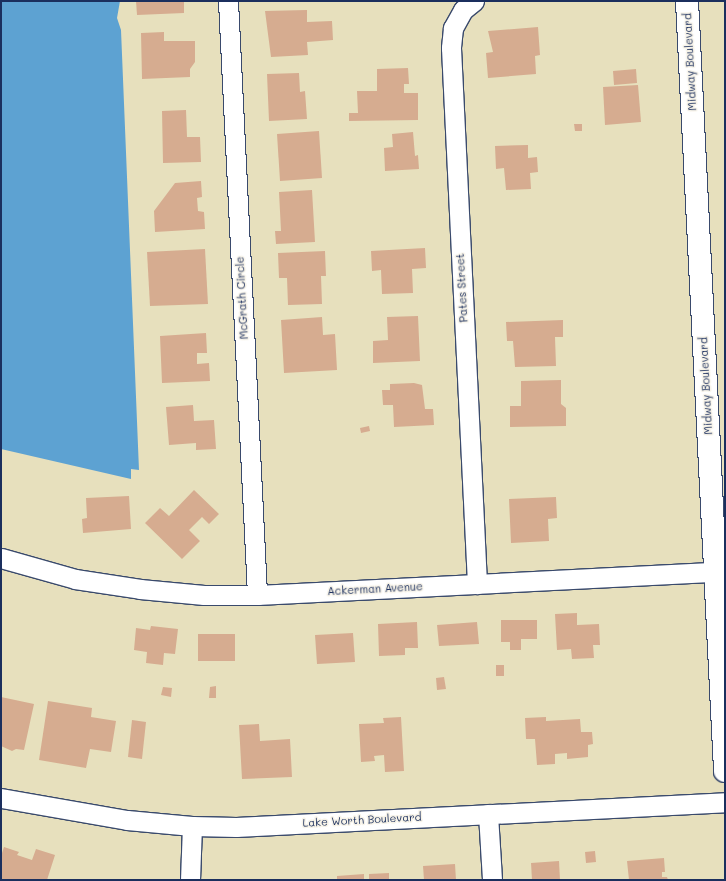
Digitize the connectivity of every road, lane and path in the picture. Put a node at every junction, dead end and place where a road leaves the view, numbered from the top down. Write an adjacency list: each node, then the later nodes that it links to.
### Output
1 (228, 1): 7 (street, McGrath Circle)
2 (474, 1): 6 (street, Pates Street)
3 (687, 1): 5 (street, Midway Boulevard)
4 (1, 558): 7 (street, Ackerman Avenue)
5 (720, 571): 6 (street, Ackerman Avenue); 8 (street, Midway Boulevard)
6 (477, 584): 7 (street, Ackerman Avenue)
7 (257, 594)
8 (725, 771)
9 (1, 798): 12 (street, Lake Worth Boulevard)
10 (725, 802): 11 (street, Lake Worth Boulevard)
11 (488, 814): 12 (street, Lake Worth Boulevard); 14 (street)
12 (192, 826): 13 (street)
13 (190, 880)
14 (492, 880)

